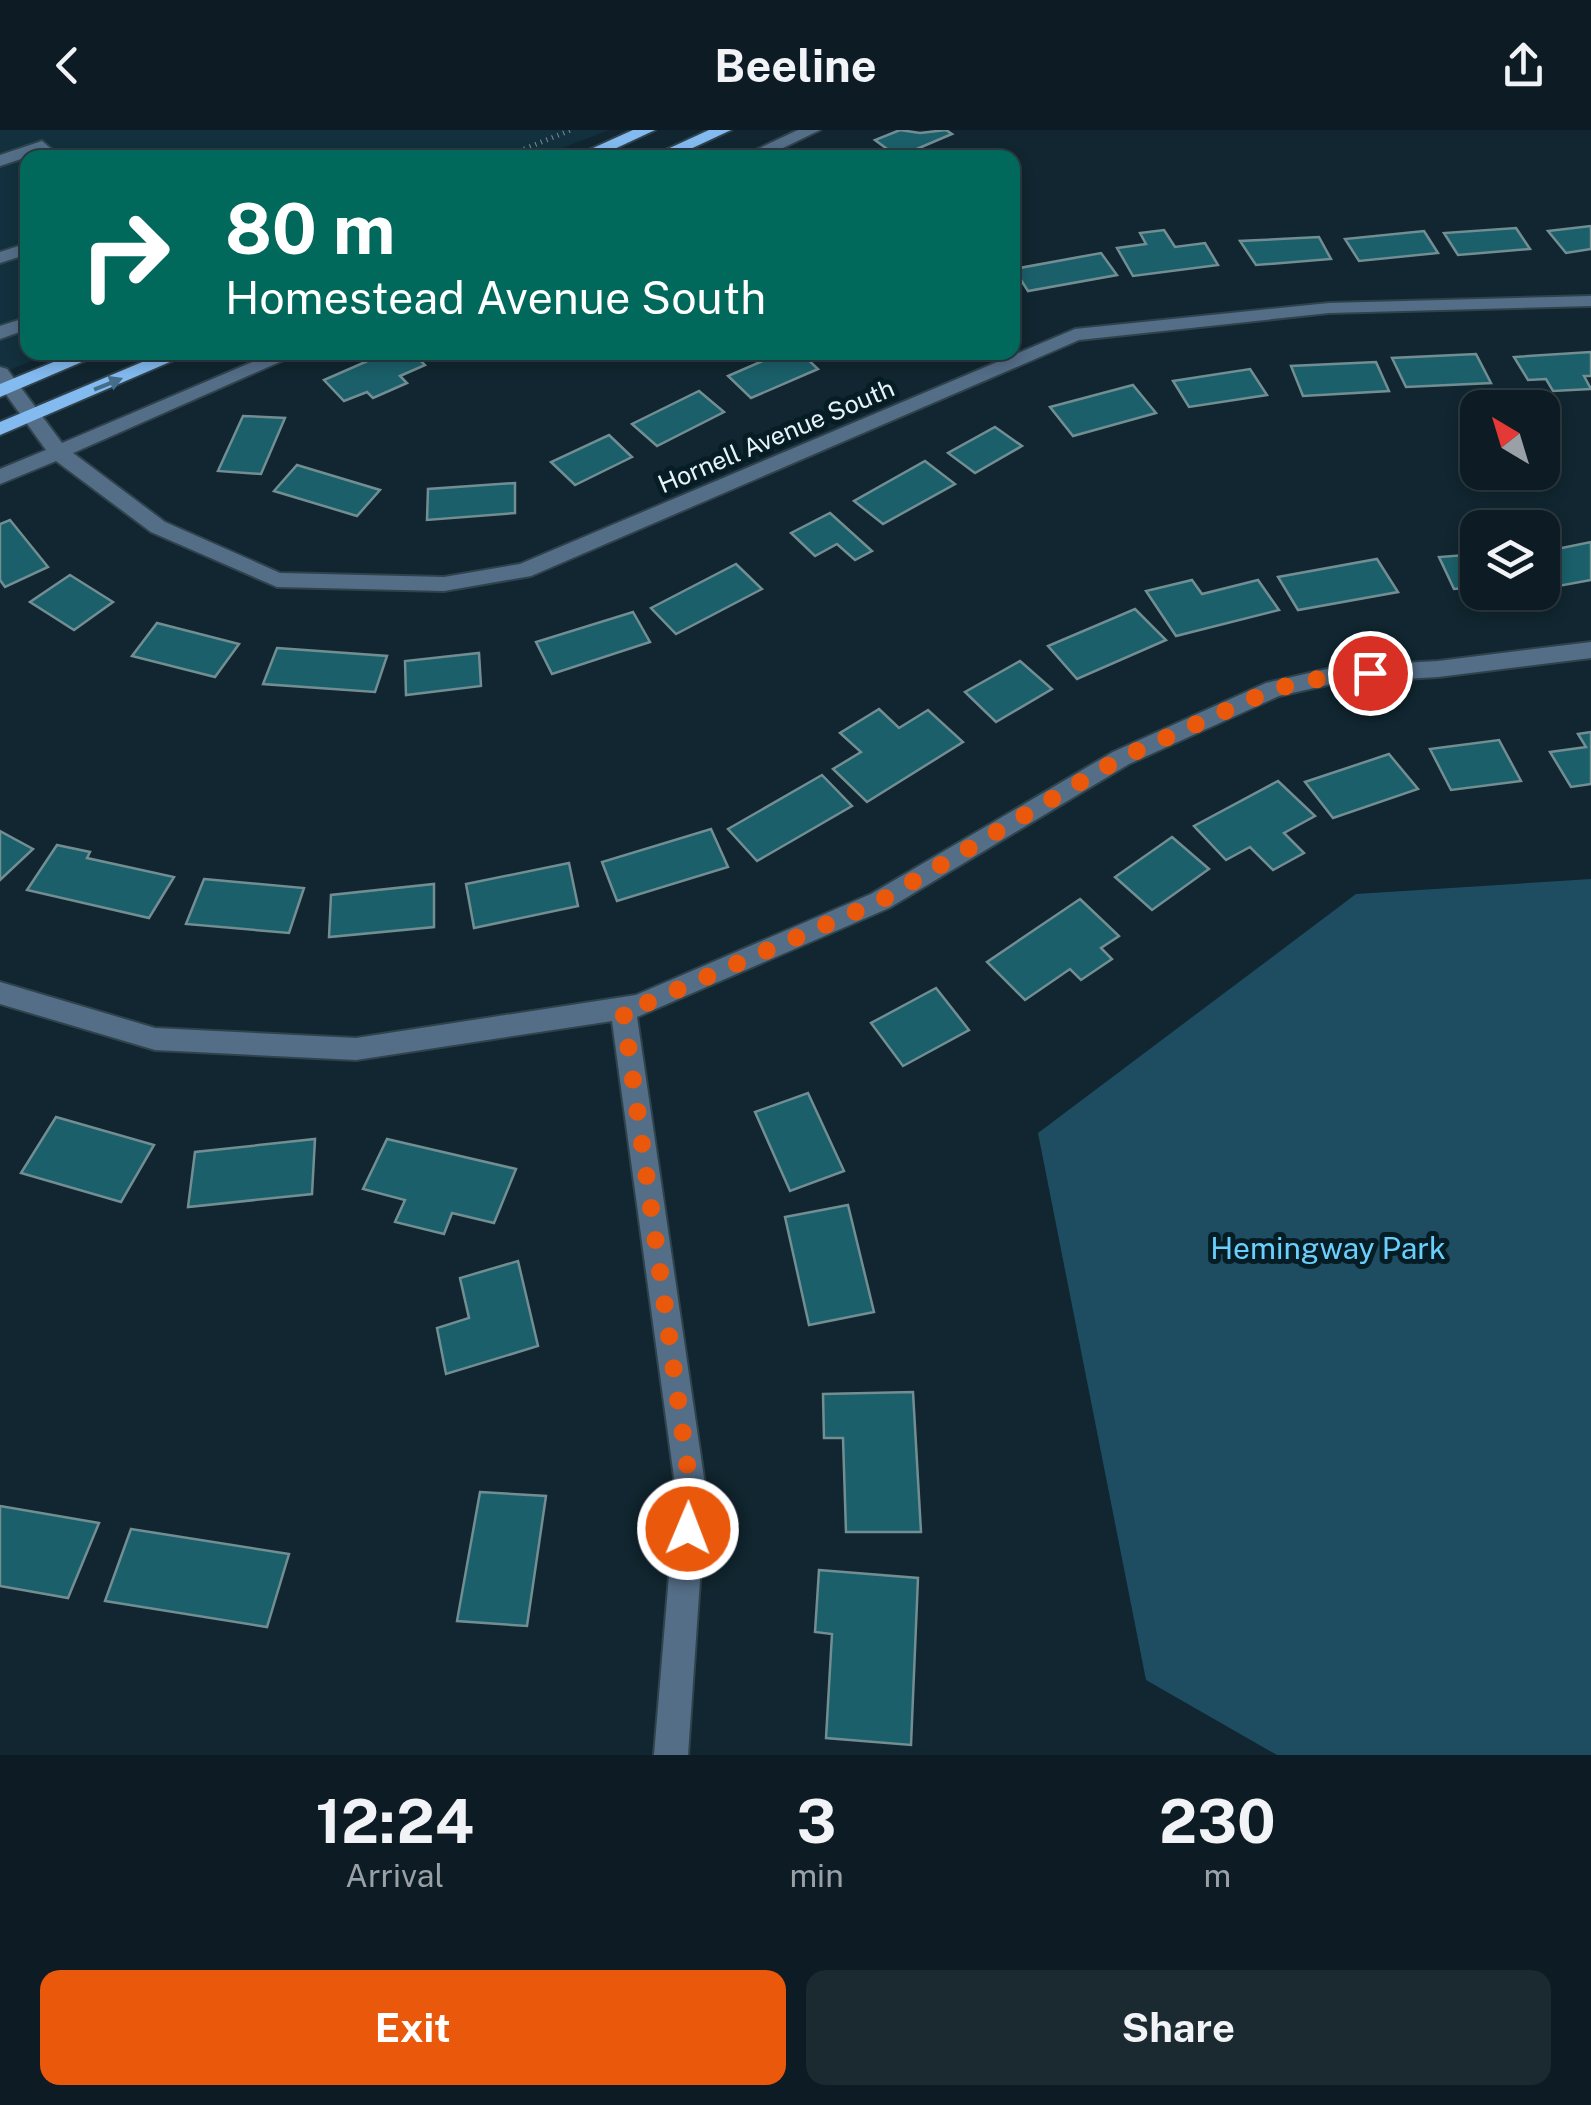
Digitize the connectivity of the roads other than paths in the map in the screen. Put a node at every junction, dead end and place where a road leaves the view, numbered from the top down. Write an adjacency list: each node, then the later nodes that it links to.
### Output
1 (646, 130): 4 (main road)
2 (722, 130): 5 (main road)
3 (812, 130): 6 (street)
4 (597, 150)
5 (675, 150)
6 (766, 150)
7 (1591, 301): 8 (street, Hornell Avenue South)
8 (1020, 359)
9 (73, 360): 13 (main road)
10 (165, 360): 14 (main road, one-way to 10)
11 (275, 360): 16 (street)
12 (1019, 360): 16 (street, Hornell Avenue South)
13 (4, 384): 14 (street, Hornell Avenue South)
14 (32, 415): 15 (main road); 16 (street, Hornell Avenue South)
15 (0, 428)
16 (60, 453): 17 (street)
17 (0, 477)
18 (1591, 650): 20 (street)
19 (0, 993): 20 (street)
20 (623, 1009): 21 (street)
21 (672, 1755)

